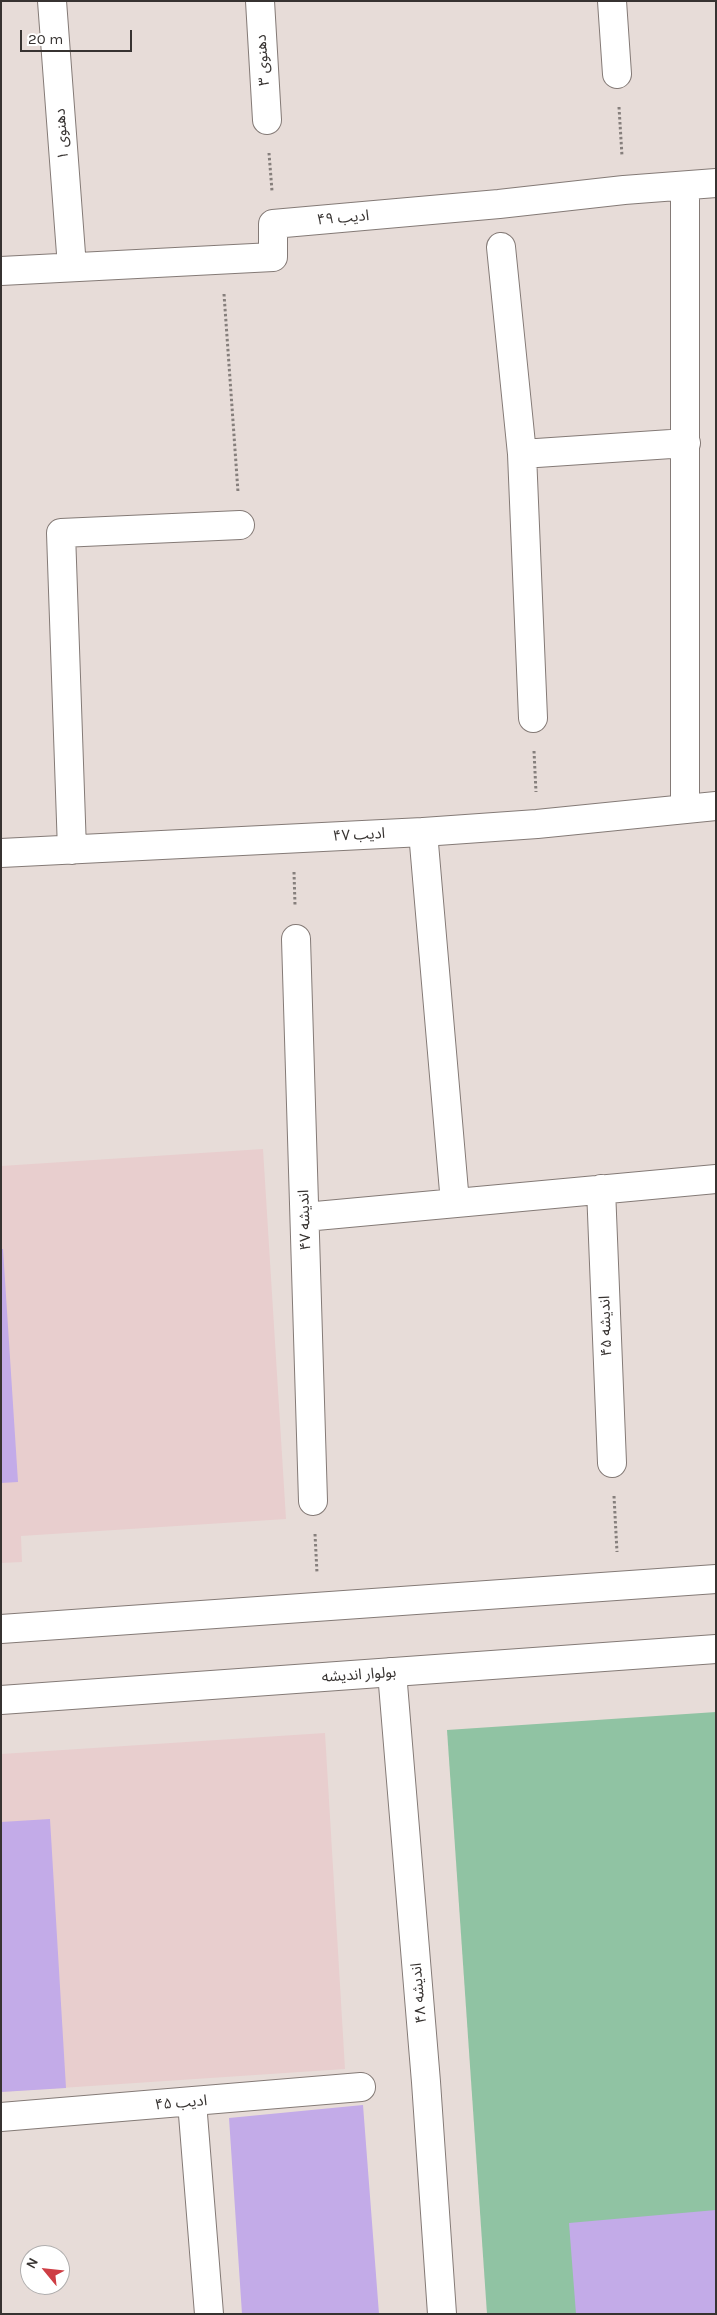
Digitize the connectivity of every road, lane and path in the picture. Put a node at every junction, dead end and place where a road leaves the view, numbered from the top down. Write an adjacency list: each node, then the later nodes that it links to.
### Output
1 (52, 1): 12 (street, دهنوی ۱)
2 (260, 1): 5 (street, دهنوی ۳)
3 (612, 1): 4 (street)
4 (618, 74): 8 (path)
5 (267, 120): 9 (path)
6 (716, 183): 7 (street, ادیب ۴۹)
7 (685, 186): 8 (street, ادیب ۴۹); 14 (street)
8 (624, 190): 9 (street, ادیب ۴۹)
9 (274, 224): 11 (street)
10 (501, 248): 15 (street)
11 (222, 260): 12 (street); 16 (path)
12 (72, 267): 13 (street)
13 (1, 272)
14 (686, 443): 15 (street); 19 (street)
15 (522, 454): 17 (street)
16 (240, 525): 23 (street)
17 (533, 718): 20 (path)
18 (716, 806): 19 (street, ادیب ۴۷)
19 (685, 809): 20 (street, ادیب ۴۷)
20 (537, 824): 21 (street, ادیب ۴۷)
21 (423, 832): 22 (street, ادیب ۴۷); 28 (street)
22 (293, 838): 23 (street, ادیب ۴۷); 25 (path)
23 (72, 850): 24 (street, ادیب ۴۷)
24 (1, 853)
25 (296, 939): 29 (street, اندیشه ۴۷)
26 (716, 1179): 27 (street)
27 (601, 1190): 28 (street); 30 (street, اندیشه ۴۵)
28 (455, 1203): 29 (street)
29 (305, 1217): 31 (street, اندیشه ۴۷)
30 (612, 1463): 33 (path)
31 (313, 1501): 34 (path)
32 (716, 1579): 33 (street)
33 (619, 1585): 34 (street)
34 (319, 1607): 35 (street)
35 (1, 1629)
36 (716, 1649): 37 (street, بولوار اندیشه)
37 (392, 1672): 38 (street, بولوار اندیشه); 43 (street, اندیشه ۴۸)
38 (1, 1700)
39 (361, 2087): 40 (street, ادیب ۴۵)
40 (192, 2102): 41 (street, ادیب ۴۵); 42 (street)
41 (1, 2117)
42 (209, 2314)
43 (442, 2314)

